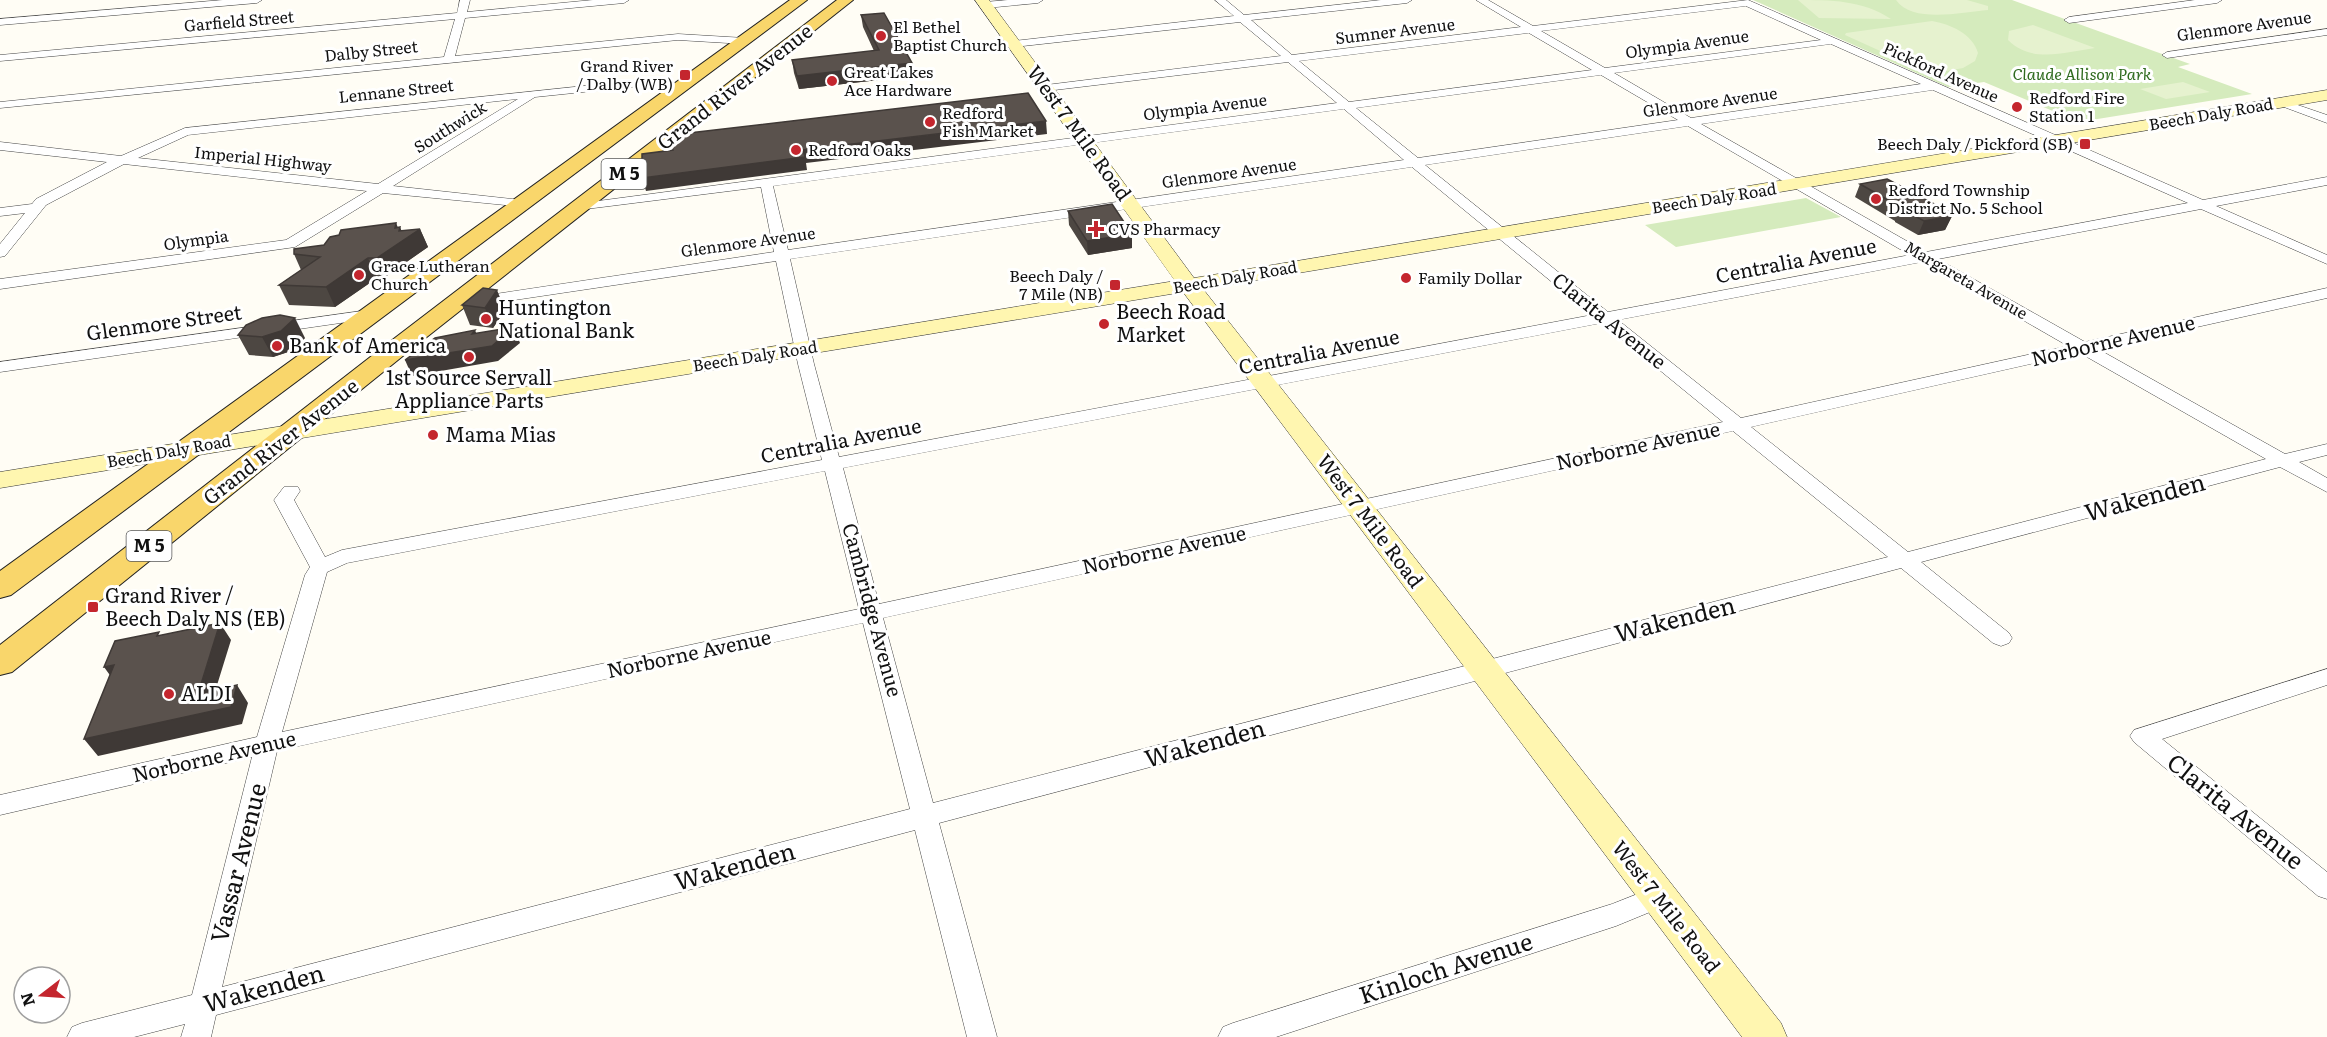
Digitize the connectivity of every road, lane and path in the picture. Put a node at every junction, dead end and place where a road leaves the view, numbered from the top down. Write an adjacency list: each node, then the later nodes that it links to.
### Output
1 (257, 0): 17 (street)
2 (465, 0): 14 (street)
3 (624, 0): 14 (street, Garfield Street)
4 (800, 0): 13 (main road, Grand River Avenue / M 5)
5 (846, 0): 27 (main road, Grand River Avenue / M 5)
6 (1038, 0): 12 (street)
7 (1221, 0): 15 (street, Clarita Avenue)
8 (1407, 0): 15 (street)
9 (1481, 0): 18 (street, Margareta Avenue)
10 (2217, 0): 16 (street)
11 (1744, 2): 18 (street, Sumner Avenue); 21 (street, Pickford Avenue)
12 (984, 3): 22 (main road, West 7 Mile Road)
13 (781, 14): 20 (main road, Grand River Avenue / M 5); 27 (main road)
14 (462, 15): 24 (street, Garfield Street); 26 (street)
15 (1242, 19): 22 (street); 25 (street, Clarita Avenue)
16 (2069, 20)
17 (0, 22)
18 (1532, 30): 25 (street, Sumner Avenue); 28 (street, Margareta Avenue)
19 (2327, 32): 23 (street, Glenmore Avenue)
20 (745, 40): 26 (street, Dalby Street); 29 (main road, Grand River Avenue / M 5)
21 (1833, 41): 28 (street, Olympia Avenue); 30 (street, Pickford Avenue)
22 (1014, 44): 31 (main road, West 7 Mile Road)
23 (2167, 56)
24 (0, 58)
25 (1292, 59): 31 (street, Sumner Avenue); 36 (street, Clarita Avenue)
26 (449, 60): 35 (street, Dalby Street)
27 (765, 63): 54 (main road, Grand River Avenue / M 5)
28 (1604, 72): 36 (street, Olympia Avenue); 38 (street, Margareta Avenue)
29 (680, 87): 32 (street, Lennane Street); 42 (main road, Grand River Avenue / M 5)
30 (1934, 87): 38 (street, Glenmore Avenue); 40 (street, Pickford Avenue)
31 (1046, 88): 39 (main road, West 7 Mile Road)
32 (535, 93): 44 (street, Lennane Street); 50 (street, Southwick)
33 (2327, 95): 34 (main road, Beech Daly Road)
34 (2280, 102): 37 (street); 40 (main road, Beech Daly Road)
35 (0, 105)
36 (1347, 106): 39 (street, Olympia Avenue); 45 (street, Clarita Avenue)
37 (2327, 119)
38 (1691, 123): 45 (street, Glenmore Avenue); 49 (street, Margareta Avenue)
39 (1083, 139): 48 (street, Olympia Avenue); 53 (main road, West 7 Mile Road)
40 (2056, 141): 49 (main road, Beech Daly Road); 52 (street, Pickford Avenue)
41 (0, 146): 44 (street, Imperial Highway)
42 (587, 156): 56 (main road, Grand River Avenue / M 5); 59 (main road)
43 (0, 158): 46 (street, Imperial Highway)
44 (122, 160): 46 (street, Lennane Street); 50 (street, Imperial Highway)
45 (1416, 163): 53 (street, Glenmore Avenue); 58 (street, Clarita Avenue)
46 (101, 169): 51 (street, Imperial Highway); 55 (street, Lennane Street)
47 (2327, 181): 52 (street, Centralia Avenue)
48 (766, 182): 54 (street, Olympia Avenue); 61 (street, Cambridge Avenue)
49 (1797, 184): 58 (main road, Beech Daly Road); 62 (street, Margareta Avenue)
50 (382, 189): 51 (street, Olympia); 56 (street, Imperial Highway)
51 (365, 200): 56 (street, Imperial Highway); 64 (street, Olympia)
52 (2202, 205): 62 (street, Centralia Avenue); 63 (street, Pickford Avenue)
53 (1131, 206): 61 (street, Glenmore Avenue); 65 (main road, West 7 Mile Road)
54 (583, 207): 59 (main road, Grand River Avenue / M 5)
55 (36, 208): 57 (street); 60 (street, Lennane Street)
56 (514, 210): 68 (main road, Grand River Avenue / M 5)
57 (0, 212)
58 (1500, 233): 65 (main road, Beech Daly Road); 69 (street, Clarita Avenue)
59 (535, 244): 67 (main road, Grand River Avenue / M 5)
60 (0, 254)
61 (782, 256): 67 (street, Glenmore Avenue); 72 (street, Cambridge Avenue)
62 (1926, 257): 69 (street, Centralia Avenue); 71 (street, Margareta Avenue)
63 (2327, 260)
64 (0, 284)
65 (1189, 285): 72 (main road, Beech Daly Road); 74 (main road, West 7 Mile Road)
66 (2327, 293): 71 (street, Norborne Avenue)
67 (458, 303): 70 (main road, Grand River Avenue / M 5)
68 (378, 309): 70 (main road); 73 (street, Glenmore Street); 77 (main road, Grand River Avenue / M 5)
69 (1606, 318): 74 (street, Centralia Avenue); 75 (street, Clarita Avenue)
70 (400, 346): 76 (main road, Grand River Avenue / M 5)
71 (2084, 347): 75 (street, Norborne Avenue); 79 (street, Margareta Avenue)
72 (802, 348): 76 (main road, Beech Daly Road); 80 (street, Cambridge Avenue)
73 (0, 367)
74 (1265, 383): 80 (street, Centralia Avenue); 84 (main road, West 7 Mile Road)
75 (1737, 424): 84 (street, Norborne Avenue); 86 (street, Clarita Avenue)
76 (298, 429): 77 (main road, Beech Daly Road); 92 (main road, Grand River Avenue / M 5)
77 (187, 449): 81 (main road, Beech Daly Road); 85 (main road, Grand River Avenue / M 5)
78 (2327, 449): 79 (street, Wakenden)
79 (2283, 461): 82 (street, Margareta Avenue); 86 (street, Wakenden)
80 (834, 464): 87 (street, Centralia Avenue); 90 (street, Cambridge Avenue)
81 (0, 480)
82 (2327, 486)
83 (291, 491): 87 (street)
84 (1359, 507): 90 (street, Norborne Avenue); 93 (main road, West 7 Mile Road)
85 (72, 534): 88 (main road, Grand River Avenue / M 5); 89 (main road)
86 (1906, 561): 91 (street, Clarita Avenue); 93 (street, Wakenden)
87 (320, 567): 95 (street, Vassar Avenue)
88 (0, 587)
89 (0, 600)
90 (872, 614): 95 (street, Norborne Avenue); 97 (street, Cambridge Avenue)
91 (2001, 638)
92 (0, 663)
93 (1486, 671): 97 (street, Wakenden); 99 (main road, West 7 Mile Road)
94 (2327, 677): 98 (street, Clarita Avenue)
95 (267, 744): 96 (street, Norborne Avenue); 100 (street, Vassar Avenue)
96 (0, 805)
97 (926, 817): 100 (street, Wakenden); 103 (street, Cambridge Avenue)
98 (2327, 888)
99 (1658, 897): 104 (street, Kinloch Avenue); 105 (main road, West 7 Mile Road)
100 (204, 1005): 101 (street, Wakenden); 102 (street, Vassar Avenue)
101 (82, 1037)
102 (196, 1037)
103 (982, 1037)
104 (1233, 1037)
105 (1767, 1037)

